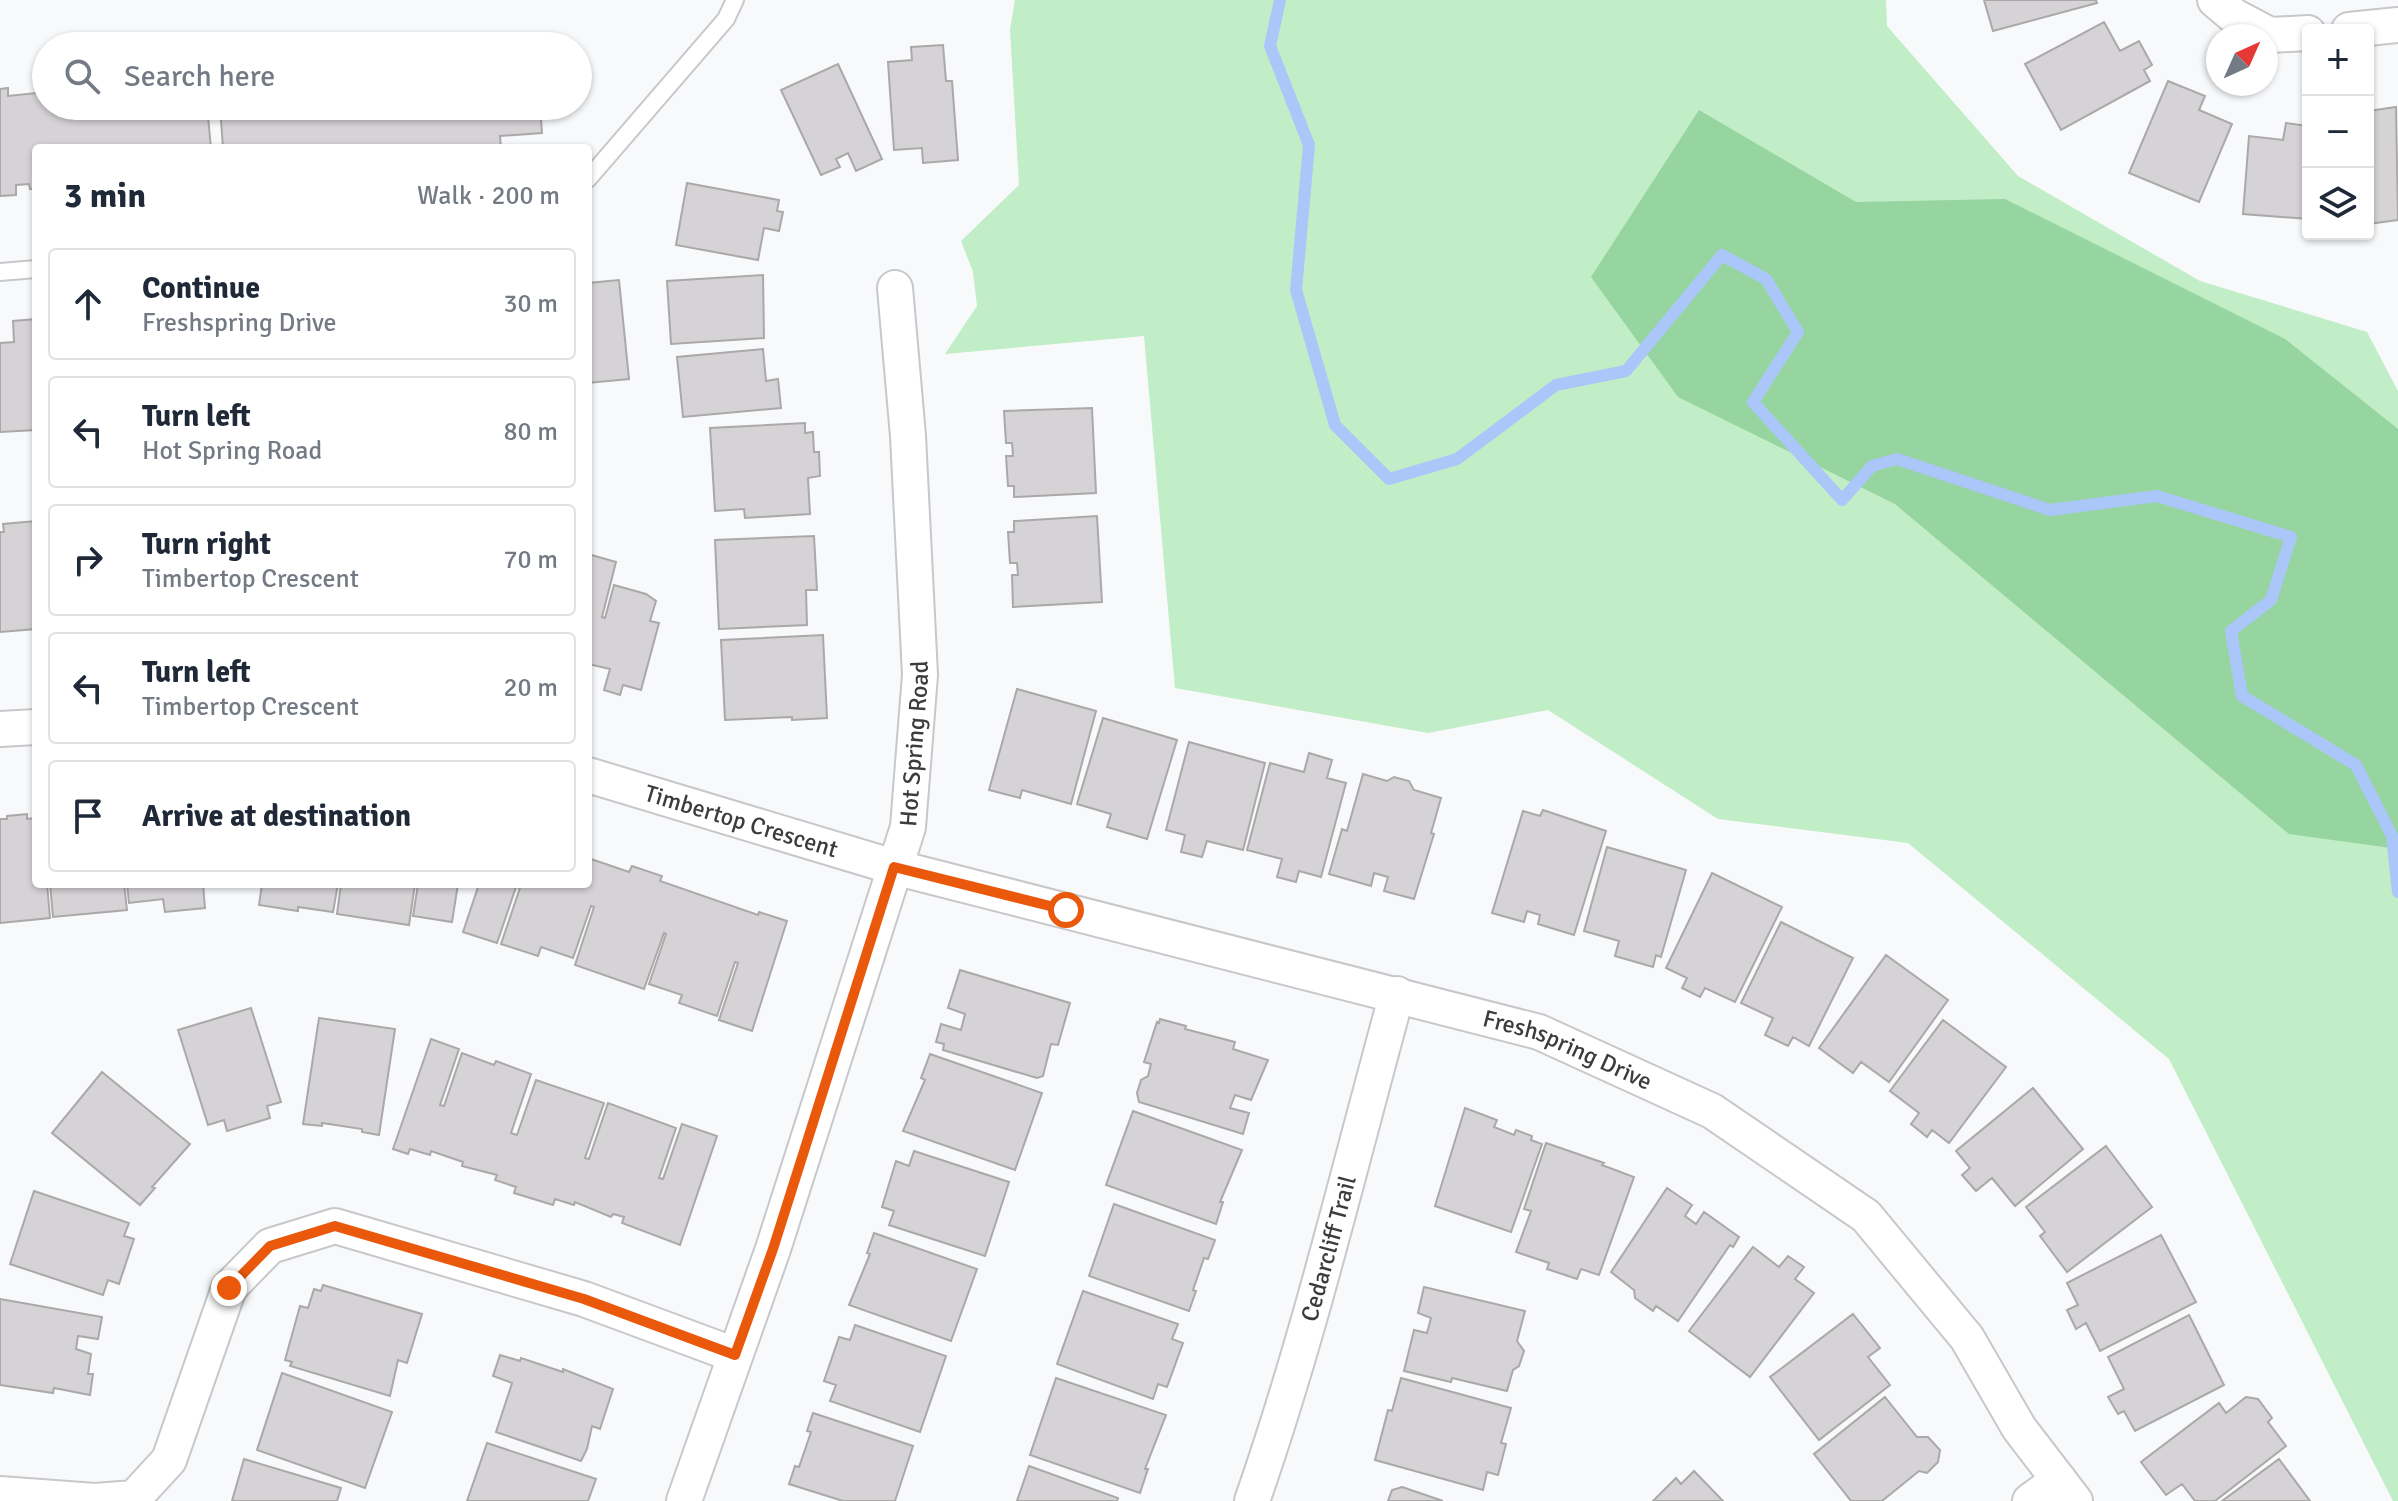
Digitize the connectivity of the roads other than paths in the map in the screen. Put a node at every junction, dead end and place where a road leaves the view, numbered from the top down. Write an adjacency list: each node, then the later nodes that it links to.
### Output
1 (735, 0): 6 (lane)
2 (2215, 0): 5 (street)
3 (2398, 25): 4 (street)
4 (2374, 27)
5 (2302, 33)
6 (592, 174)
7 (32, 269): 8 (lane)
8 (0, 272)
9 (895, 288): 13 (street, Hot Spring Road)
10 (32, 727): 11 (street)
11 (0, 729)
12 (592, 776): 13 (street, Timbertop Crescent)
13 (894, 867): 14 (street, Freshspring Drive); 15 (street, Hot Spring Road)
14 (1397, 994): 16 (street, Freshspring Drive); 19 (street, Cedarcliff Trail)
15 (735, 1355): 17 (street); 18 (street, Hot Spring Road)
16 (2067, 1490): 20 (street)
17 (0, 1494)
18 (684, 1501)
19 (1252, 1501)
20 (2030, 1501)

